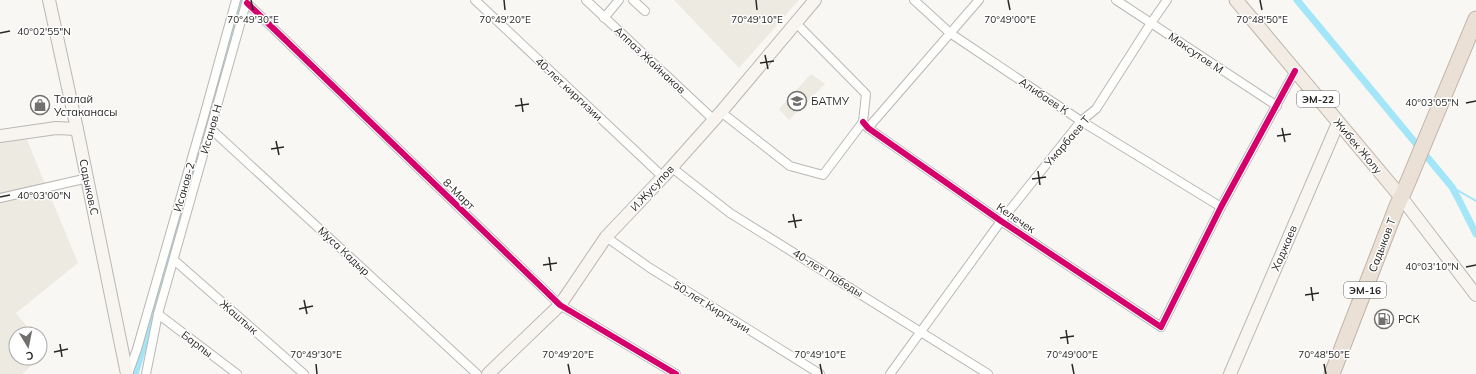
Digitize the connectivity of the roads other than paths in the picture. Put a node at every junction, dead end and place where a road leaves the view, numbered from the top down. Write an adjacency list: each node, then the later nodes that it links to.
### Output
1 (49, 0): 26 (street, Садыков.С)
2 (236, 0): 42 (street, Исанов-2)
3 (475, 0): 31 (street, 40-лет киргизии)
4 (586, 0): 15 (street, Аппаз Жайнаков)
5 (619, 0): 15 (street)
6 (633, 0): 14 (street)
7 (815, 0): 17 (street, И.Жусупов)
8 (914, 0): 19 (street, Алибаев К)
9 (979, 0): 19 (street)
10 (1116, 0): 18 (street, Максутов М)
11 (1167, 0): 18 (street, Умарбаев Т)
12 (1236, 0): 20 (main road, Жибек Жолу / ЭМ-22)
13 (247, 2): 27 (street, Исанов Н); 39 (street, 8-Март)
14 (645, 11)
15 (604, 18): 22 (street, Аппаз Жайнаков)
16 (1476, 19): 33 (highway, ЭМ-16)
17 (796, 23): 22 (street, И.Жусупов); 25 (street)
18 (1151, 23): 21 (street, Максутов М); 23 (street, Умарбаев Т)
19 (950, 33): 23 (street, Алибаев К); 25 (street)
20 (1295, 71): 21 (street); 24 (main road, Жибек Жолу / ЭМ-22)
21 (1276, 106): 34 (street)
22 (717, 116): 25 (street, Аппаз Жайнаков); 29 (street, И.Жусупов)
23 (1081, 121): 34 (street, Алибаев К); 35 (street, Умарбаев Т)
24 (1338, 123): 33 (main road, Жибек Жолу / ЭМ-22); 52 (street, Хаджаев)
25 (866, 125): 35 (street, Келечек)
26 (77, 129): 28 (street); 30 (street, Садыков.С)
27 (211, 129): 37 (street, Исанов Н); 46 (street, Муса Кадыр)
28 (0, 136)
29 (672, 167): 31 (street, И.Жусупов); 41 (street, 40-лет Пабеды)
30 (88, 178): 32 (street); 42 (street, Садыков.С)
31 (663, 178): 36 (street, И.Жусупов)
32 (0, 198)
33 (1399, 202): 38 (street, Жибек Жолу); 53 (highway, Садыков Т / ЭМ-16)
34 (1221, 207): 35 (street, Келечек)
35 (1002, 221): 41 (street, Умарбаев Т)
36 (606, 236): 39 (street, И.Жусупов); 49 (street, 50-лет Киргизии)
37 (174, 260): 40 (street, Исанов Н); 45 (street, Жаштык)
38 (1476, 294)
39 (560, 305): 47 (street, И.Жусупов); 48 (street, 8-Март)
40 (158, 314): 43 (street, Исанов Н); 44 (street, Барпы)
41 (921, 331): 50 (street, Умарбаев Т); 51 (street, 40-лет Пабеды)
42 (128, 374)
43 (146, 374)
44 (237, 374)
45 (304, 374)
46 (477, 374)
47 (488, 374)
48 (676, 374)
49 (820, 374)
50 (890, 374)
51 (988, 374)
52 (1230, 374)
53 (1332, 374)

